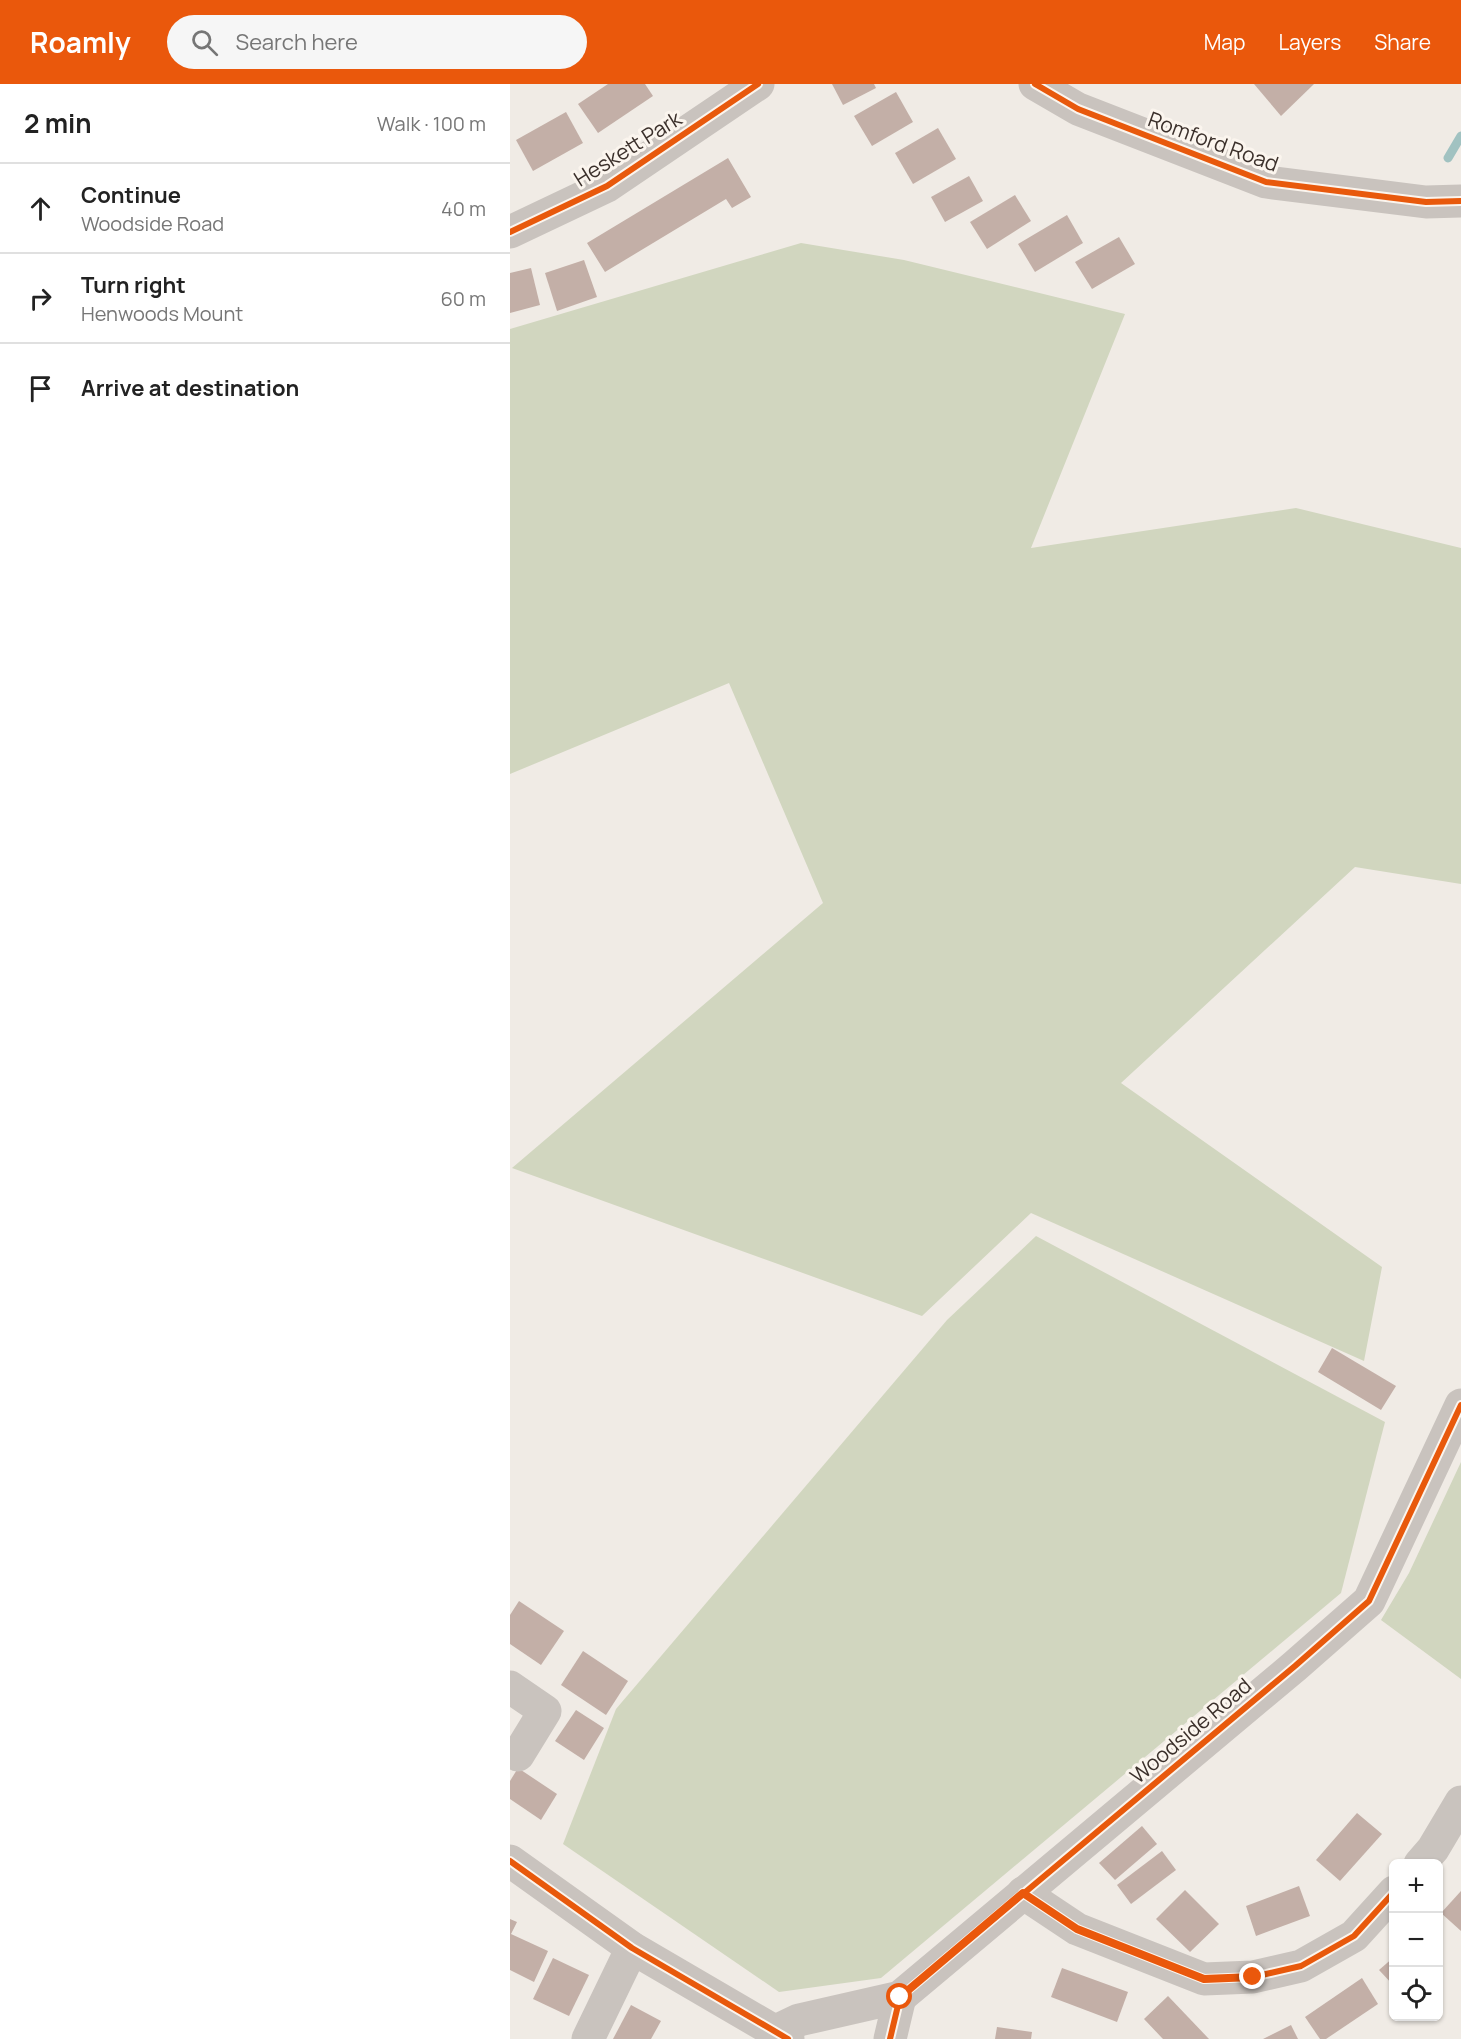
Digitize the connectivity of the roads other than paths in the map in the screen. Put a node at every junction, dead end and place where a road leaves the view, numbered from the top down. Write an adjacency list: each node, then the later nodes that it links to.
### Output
1 (758, 84): 4 (street, Heskett Park)
2 (1035, 84): 3 (street, Romford Road)
3 (1461, 201)
4 (510, 232)
5 (1461, 1405): 11 (street, Woodside Road)
6 (510, 1687): 7 (street)
7 (518, 1755)
8 (1461, 1802): 9 (street)
9 (1427, 1856)
10 (510, 1861): 13 (street)
11 (1023, 1893): 12 (street); 14 (street, Woodside Road)
12 (1389, 1898)
13 (632, 1948): 15 (street); 16 (street)
14 (900, 1997): 15 (street, Woodside Road); 17 (street)
15 (782, 2035)
16 (588, 2039)
17 (890, 2039)

